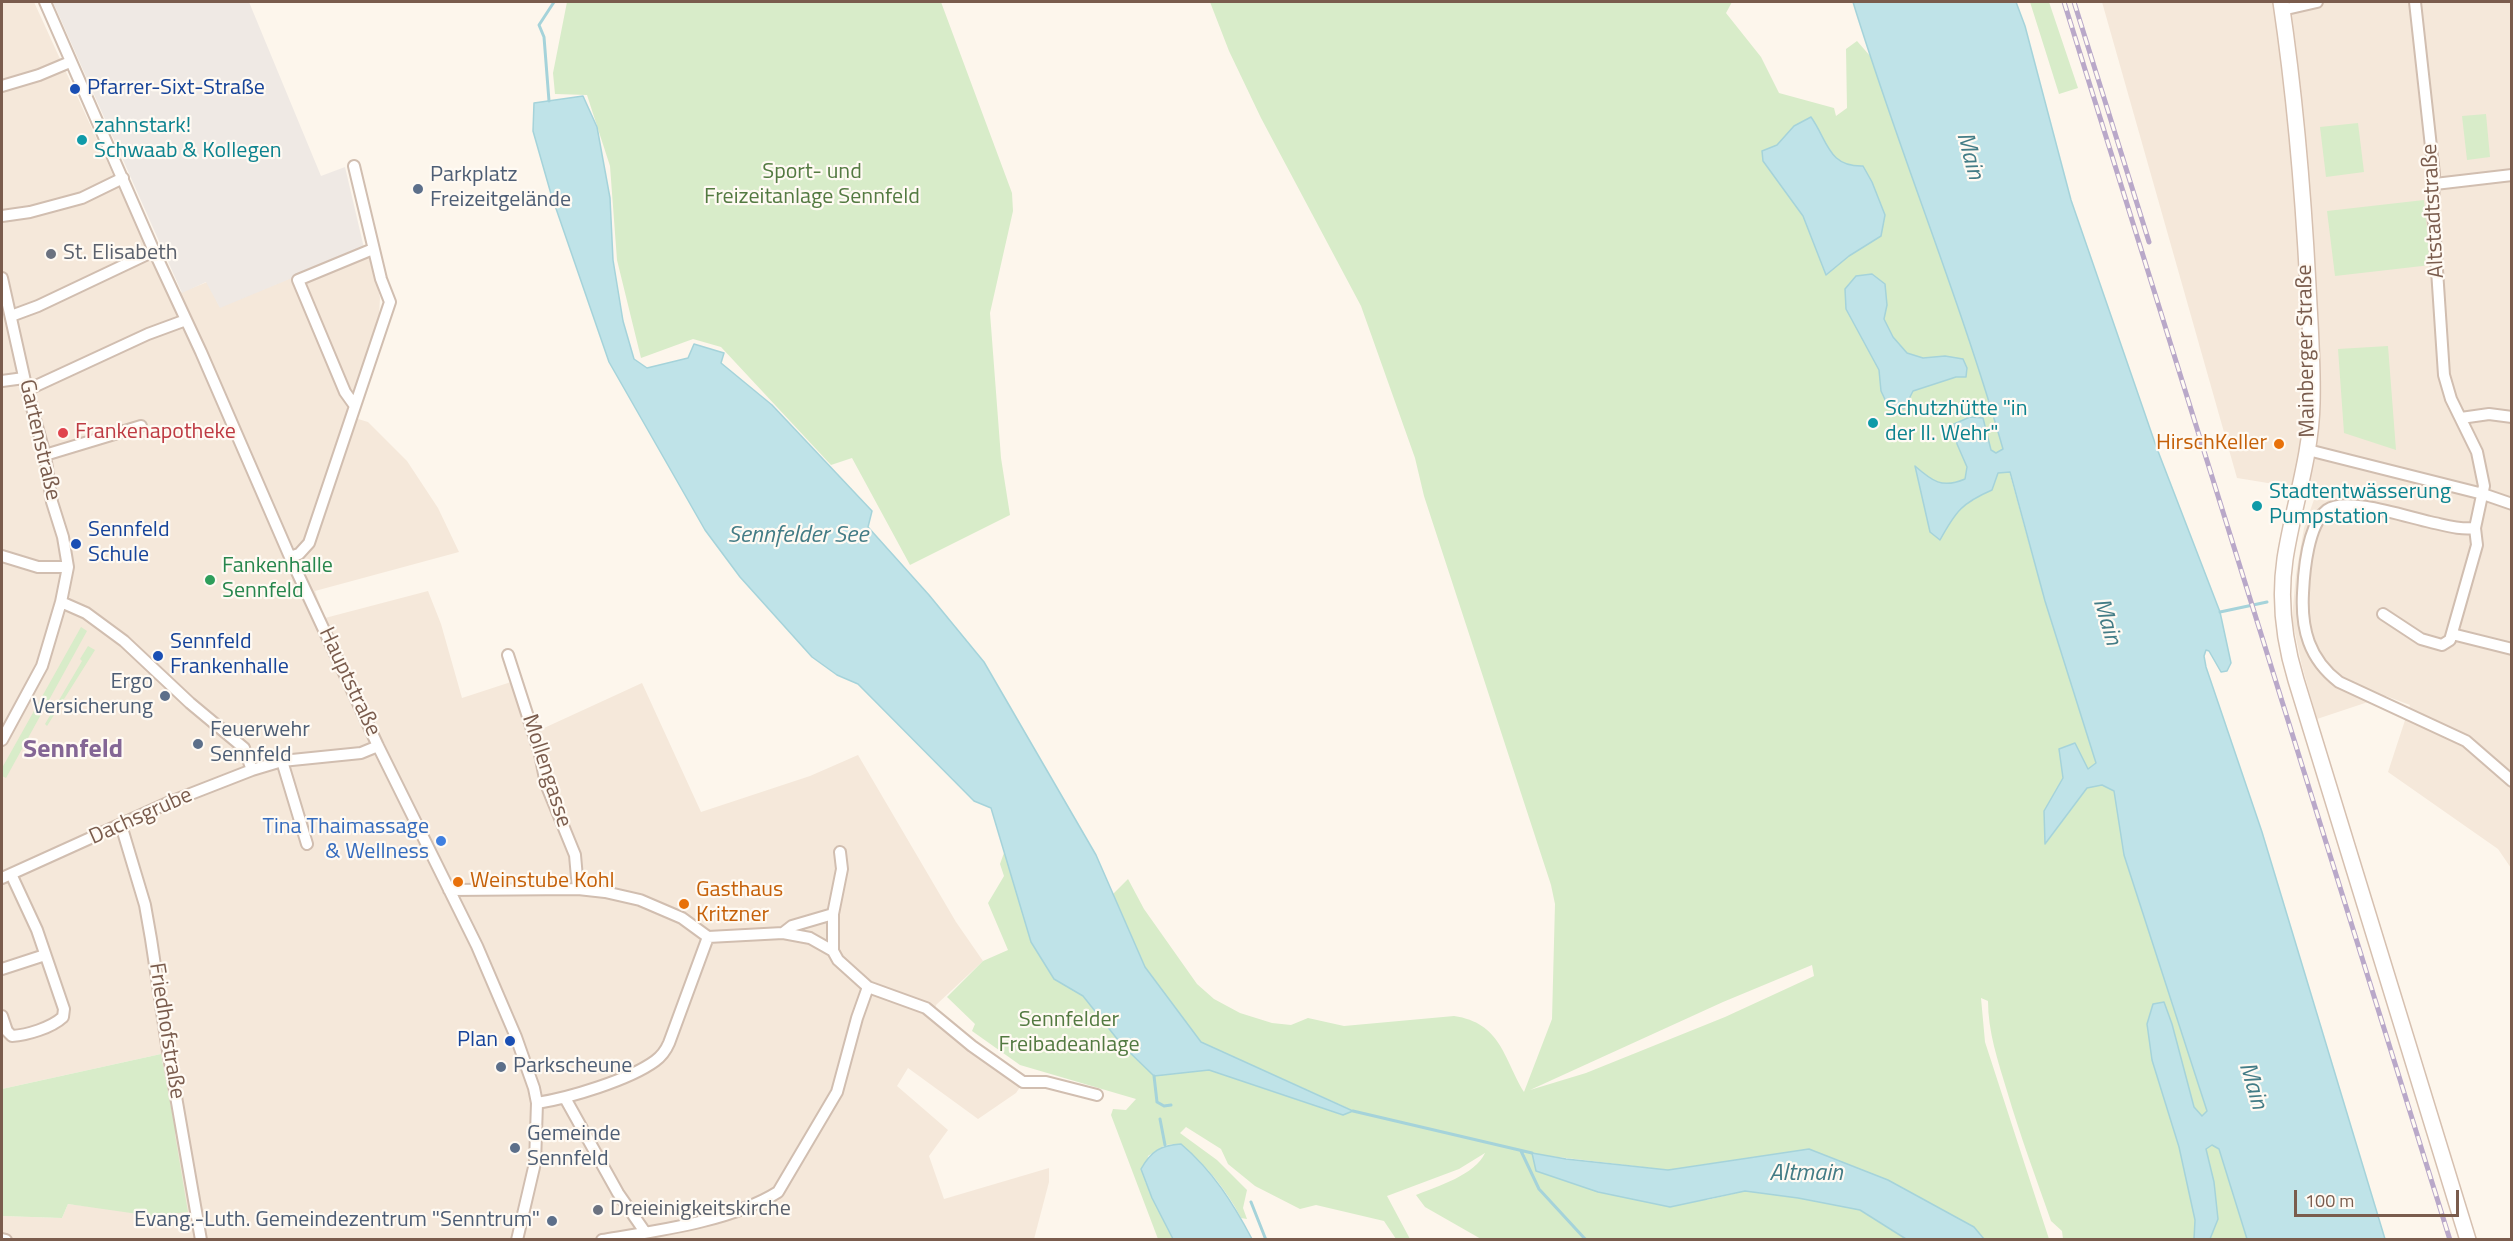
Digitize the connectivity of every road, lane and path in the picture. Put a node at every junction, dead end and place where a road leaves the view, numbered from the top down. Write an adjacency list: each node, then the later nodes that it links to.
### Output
1 (45, 2): 5 (street, Hauptstraße)
2 (2317, 2): 4 (street)
3 (2415, 2): 10 (street, Altstadtstraße)
4 (2282, 6): 24 (main road, Mainberger Straße)
5 (70, 62): 6 (street); 9 (street, Hauptstraße)
6 (2, 86)
7 (354, 166): 12 (street)
8 (2511, 175): 10 (street)
9 (123, 178): 11 (street); 13 (street, Hauptstraße)
10 (2435, 184): 22 (street, Altstadtstraße)
11 (2, 216)
12 (373, 249): 20 (street); 20 (street)
13 (154, 251): 15 (street); 16 (street, Hauptstraße)
14 (2, 278): 15 (street, Gartenstraße)
15 (11, 316): 17 (street, Gartenstraße)
16 (186, 320): 19 (street); 30 (street, Hauptstraße)
17 (24, 378): 18 (street); 19 (street, Gartenstraße)
18 (2, 381)
19 (27, 390): 25 (street, Gartenstraße)
20 (355, 406): 30 (street)
21 (2511, 417): 22 (street)
22 (2461, 418): 26 (street, Altstadtstraße)
23 (141, 426): 25 (street)
24 (2308, 450): 26 (street); 64 (main road, Mainberger Straße)
25 (45, 455): 31 (street, Gartenstraße)
26 (2483, 494): 27 (street); 28 (street, Altstadtstraße)
27 (2511, 504)
28 (2475, 528): 34 (street, Altstadtstraße); 41 (street)
29 (2, 556): 31 (street)
30 (290, 558): 38 (street, Hauptstraße)
31 (68, 567): 32 (street, Gartenstraße)
32 (61, 602): 37 (street, Gartenstraße); 40 (street)
33 (2383, 614): 34 (street)
34 (2452, 634): 35 (street)
35 (2511, 649)
36 (508, 655): 46 (street, Mollengasse)
37 (2, 740)
38 (378, 746): 39 (street, Dachsgrube); 47 (street, Hauptstraße)
39 (282, 761): 40 (street, Dachsgrube); 43 (street)
40 (252, 770): 42 (street, Dachsgrube)
41 (2511, 781)
42 (121, 825): 45 (street, Dachsgrube); 61 (street, Friedhofstraße)
43 (307, 844)
44 (840, 852): 48 (street)
45 (6, 876): 52 (street)
46 (578, 889): 47 (street); 50 (street)
47 (449, 890): 58 (street, Hauptstraße)
48 (833, 914): 49 (street); 51 (street)
49 (783, 933): 50 (street); 51 (street)
50 (708, 937): 57 (street)
51 (833, 951): 54 (street)
52 (45, 955): 53 (street); 55 (street)
53 (2, 969)
54 (868, 987): 56 (street); 59 (street)
55 (2, 1016)
56 (1097, 1095)
57 (565, 1098): 58 (street); 59 (street)
58 (537, 1103): 62 (street, Hauptstraße)
59 (645, 1232): 60 (street)
60 (625, 1238): 63 (street)
61 (201, 1239)
62 (517, 1239)
63 (602, 1239)
64 (2468, 1239)

